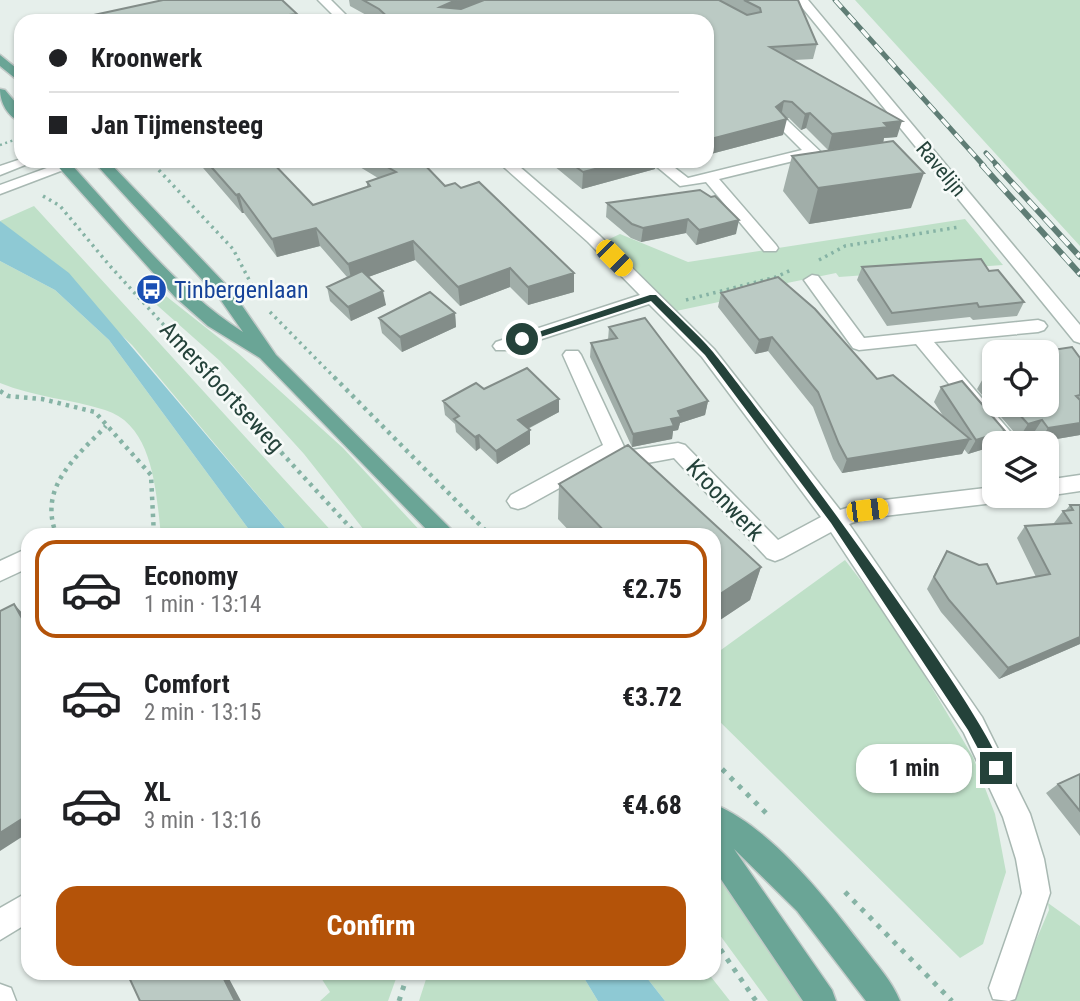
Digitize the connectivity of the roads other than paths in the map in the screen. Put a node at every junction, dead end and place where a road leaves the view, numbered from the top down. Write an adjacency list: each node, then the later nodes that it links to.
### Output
1 (324, 0): 3 (street)
2 (802, 0): 22 (street, Ravelijn)
3 (339, 14)
4 (0, 59): 5 (main road)
5 (14, 72)
6 (0, 93): 7 (main road)
7 (14, 110)
8 (782, 123): 9 (street)
9 (812, 152): 10 (street); 16 (street)
10 (839, 163)
11 (57, 168): 17 (street)
12 (72, 168): 26 (main road, Amersfoortseweg)
13 (107, 168): 26 (main road, Amersfoortseweg)
14 (512, 168): 20 (street)
15 (666, 168): 16 (street)
16 (710, 178): 18 (street)
17 (0, 190)
18 (769, 248)
19 (812, 280): 23 (street)
20 (653, 297): 24 (street); 33 (street)
21 (1038, 327): 23 (street)
22 (1080, 337)
23 (920, 339): 27 (street)
24 (502, 346)
25 (572, 355): 28 (street)
26 (270, 359): 34 (main road, Amersfoortseweg)
27 (1000, 431)
28 (614, 448): 32 (street); 33 (street, Kroonwerk)
29 (1080, 483): 30 (street)
30 (1059, 486)
31 (982, 496): 33 (street)
32 (518, 501)
33 (835, 520): 41 (street)
34 (439, 528)
35 (21, 561): 36 (street)
36 (0, 572)
37 (721, 822): 43 (main road)
38 (721, 852): 42 (main road)
39 (21, 911): 40 (street)
40 (0, 925)
41 (1004, 988)
42 (821, 1001)
43 (885, 1001)

